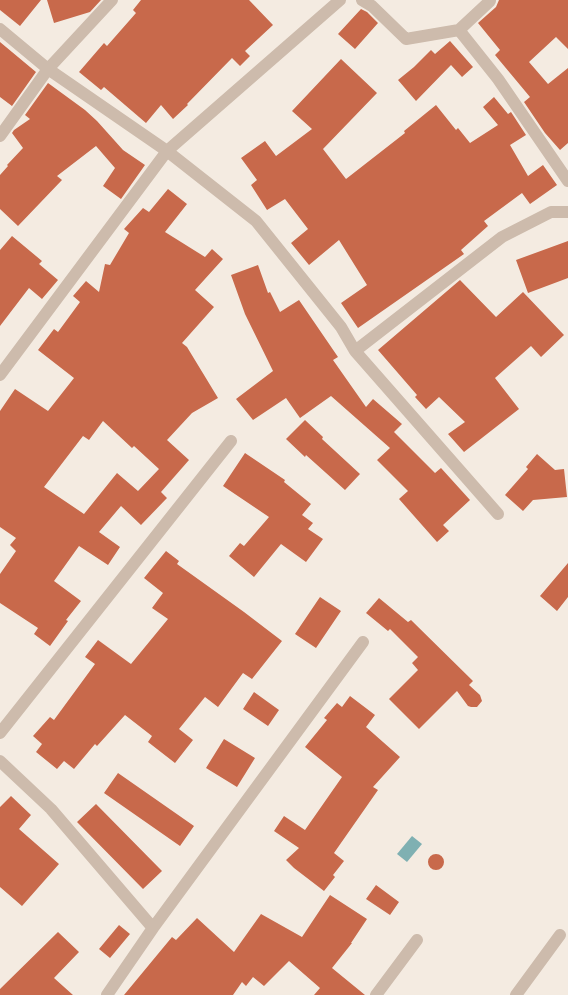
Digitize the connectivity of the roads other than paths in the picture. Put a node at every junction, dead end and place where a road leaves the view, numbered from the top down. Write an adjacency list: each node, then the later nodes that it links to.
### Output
1 (112, 0): 7 (street)
2 (340, 0): 9 (street)
3 (362, 0): 6 (street)
4 (490, 0): 6 (street)
5 (0, 29): 7 (street)
6 (459, 30): 10 (street)
7 (48, 69): 8 (street); 9 (street)
8 (0, 136)
9 (167, 151): 12 (street); 13 (street)
10 (568, 181)
11 (568, 212): 12 (street)
12 (355, 350): 15 (street)
13 (0, 375)
14 (231, 441): 17 (street)
15 (498, 514)
16 (363, 642): 19 (street)
17 (0, 733)
18 (0, 762): 19 (street)
19 (153, 928): 22 (street)
20 (560, 935): 24 (street)
21 (418, 940): 23 (street)
22 (107, 995)
23 (376, 995)
24 (516, 995)

